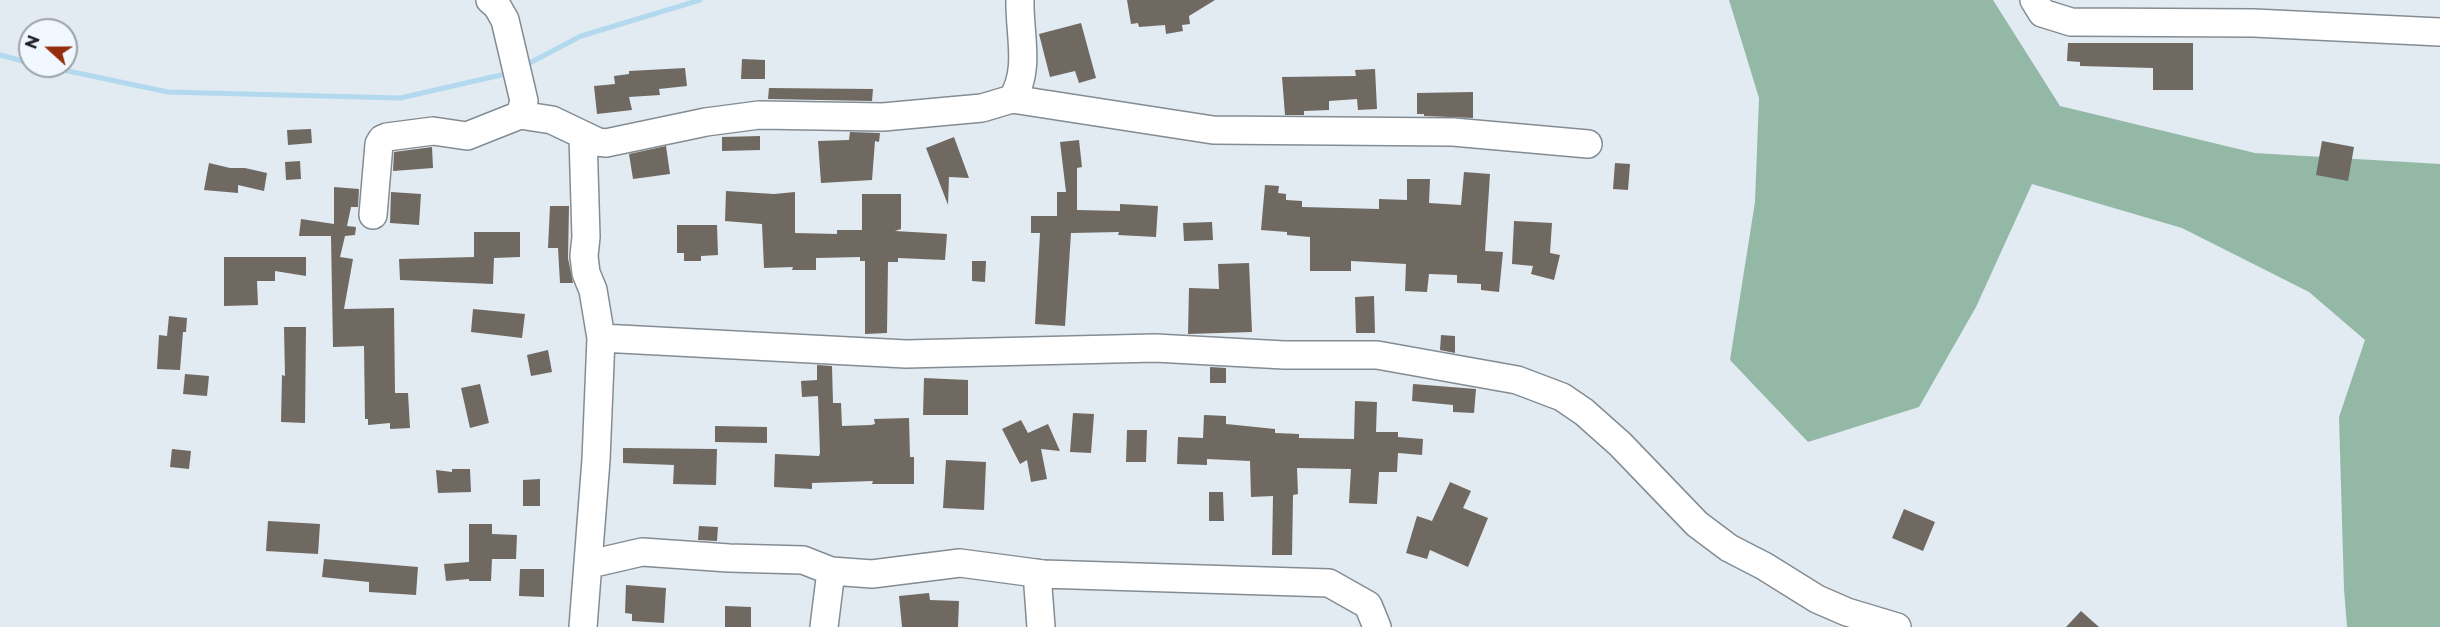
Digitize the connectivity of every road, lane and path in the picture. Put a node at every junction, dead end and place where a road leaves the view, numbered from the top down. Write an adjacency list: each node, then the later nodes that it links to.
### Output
1 (1020, 0): 5 (street)
2 (2034, 0): 4 (street)
3 (498, 10): 6 (street)
4 (2440, 32)
5 (1012, 99): 7 (street); 8 (street)
6 (520, 115): 7 (street); 9 (street)
7 (583, 136): 10 (street)
8 (1588, 144)
9 (373, 215)
10 (601, 338): 11 (street); 18 (street)
11 (590, 564): 12 (street); 14 (street)
12 (831, 571): 13 (street); 15 (street)
13 (1037, 573): 16 (street); 17 (street)
14 (583, 627)
15 (824, 627)
16 (1041, 627)
17 (1377, 627)
18 (1897, 627)

